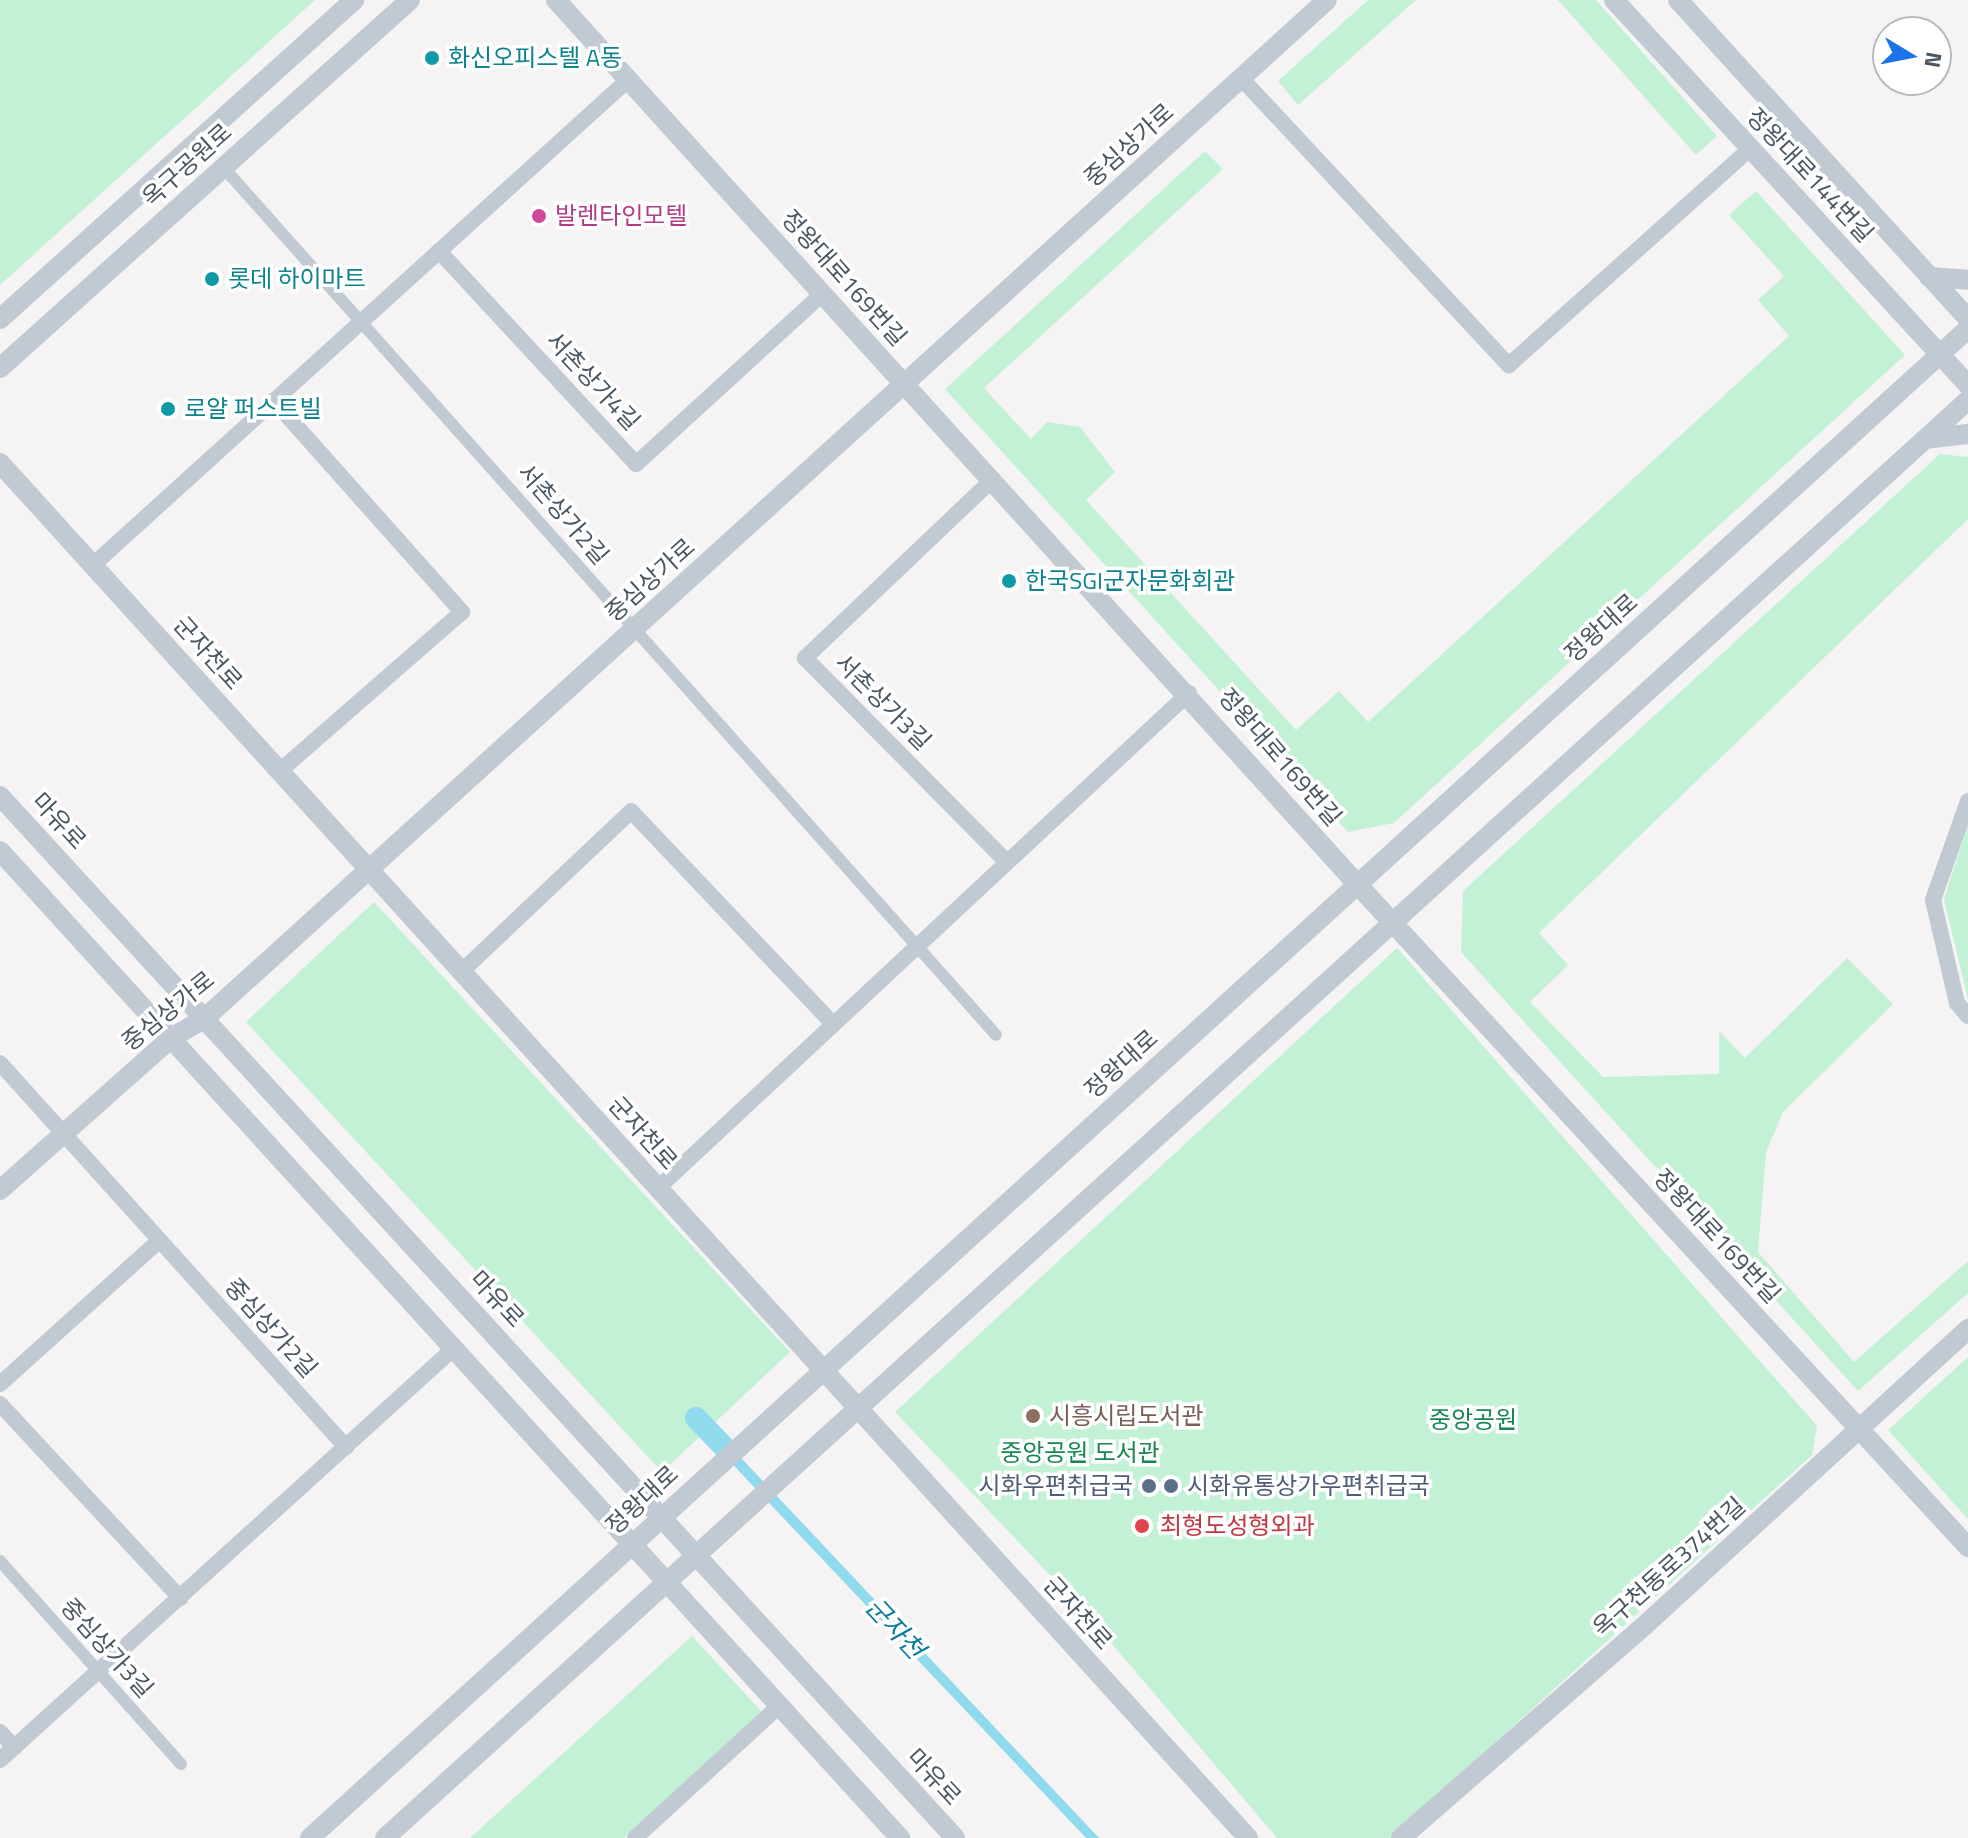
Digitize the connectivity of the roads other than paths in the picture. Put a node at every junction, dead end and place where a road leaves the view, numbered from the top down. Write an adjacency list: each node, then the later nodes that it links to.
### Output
1 (354, 0): 15 (street, 옥구공원로)
2 (410, 0): 10 (street, 옥구공원로)
3 (556, 0): 8 (street, 정왕대로169번길)
4 (1327, 0): 7 (street, 중심상가로)
5 (1614, 0): 9 (street, 정왕대로144번길)
6 (1678, 0): 12 (street, 정왕대로144번길)
7 (1241, 78): 9 (street); 21 (street, 중심상가로)
8 (629, 79): 11 (street); 14 (street, 정왕대로169번길)
9 (1750, 149): 19 (street, 정왕대로144번길)
10 (223, 167): 17 (street, 서촌상가2길); 20 (street, 옥구공원로)
11 (439, 251): 14 (street, 서촌상가4길); 17 (street)
12 (1929, 277): 13 (street); 16 (street, 정왕대로144번길)
13 (1968, 280)
14 (823, 293): 21 (street, 정왕대로169번길)
15 (0, 319)
16 (1968, 319)
17 (363, 320): 24 (street); 30 (street, 서촌상가2길)
18 (1968, 329): 19 (street, 정왕대로)
19 (1939, 354): 22 (street, 정왕대로144번길); 38 (street, 정왕대로)
20 (0, 368)
21 (906, 384): 28 (street, 정왕대로169번길); 30 (street, 중심상가로)
22 (1968, 385)
23 (1968, 400): 26 (street)
24 (274, 401): 29 (street); 32 (street)
25 (1968, 434): 26 (street)
26 (1925, 439): 39 (street)
27 (0, 463): 29 (street, 군자천로)
28 (993, 479): 31 (street, 정왕대로169번길); 36 (street, 서촌상가3길)
29 (93, 565): 32 (street, 군자천로)
30 (634, 629): 37 (street, 중심상가로); 40 (street, 서촌상가2길)
31 (1189, 693): 36 (street); 38 (street, 정왕대로169번길)
32 (280, 771): 37 (street, 군자천로)
33 (0, 796): 43 (street, 마유로)
34 (1968, 801): 42 (street)
35 (0, 851): 46 (street)
36 (1007, 862): 40 (street)
37 (369, 870): 41 (street, 군자천로); 43 (street, 중심상가로)
38 (1357, 884): 39 (street, 정왕대로169번길); 54 (street, 정왕대로)
39 (1393, 923): 57 (street); 58 (street, 정왕대로169번길)
40 (917, 946): 44 (street); 45 (street, 서촌상가2길)
41 (461, 972): 44 (street); 49 (street, 군자천로)
42 (1968, 1016)
43 (204, 1019): 46 (street, 중심상가로); 60 (street, 마유로)
44 (833, 1024): 49 (street)
45 (996, 1035)
46 (171, 1038): 48 (street, 중심상가로); 53 (street)
47 (0, 1063): 48 (street, 중심상가2길)
48 (65, 1133): 50 (street, 중심상가로); 51 (street, 중심상가2길)
49 (658, 1188): 54 (street, 군자천로)
50 (0, 1190)
51 (159, 1241): 55 (street); 59 (street, 중심상가2길)
52 (1968, 1329): 58 (street, 옥구천동로374번길)
53 (454, 1348): 59 (street); 61 (street)
54 (823, 1371): 57 (street, 군자천로); 60 (street, 정왕대로)
55 (0, 1384)
56 (0, 1404): 66 (street)
57 (858, 1409): 63 (street); 78 (street, 군자천로)
58 (1860, 1428): 62 (street, 정왕대로169번길); 79 (street, 옥구천동로374번길)
59 (346, 1447): 66 (street)
60 (662, 1518): 61 (street, 정왕대로); 63 (street, 마유로)
61 (633, 1544): 65 (street); 73 (street, 정왕대로)
62 (1968, 1547)
63 (696, 1556): 65 (street); 77 (street, 마유로)
64 (0, 1561): 67 (street, 중심상가3길)
65 (668, 1582): 68 (street); 74 (street)
66 (180, 1598): 67 (street)
67 (99, 1671): 70 (street); 72 (street, 중심상가3길)
68 (780, 1705): 75 (street); 76 (street)
69 (0, 1732): 70 (street)
70 (14, 1747): 71 (street)
71 (0, 1760)
72 (181, 1764)
73 (310, 1838)
74 (385, 1838)
75 (635, 1838)
76 (900, 1838)
77 (955, 1838)
78 (1248, 1838)
79 (1401, 1838)

